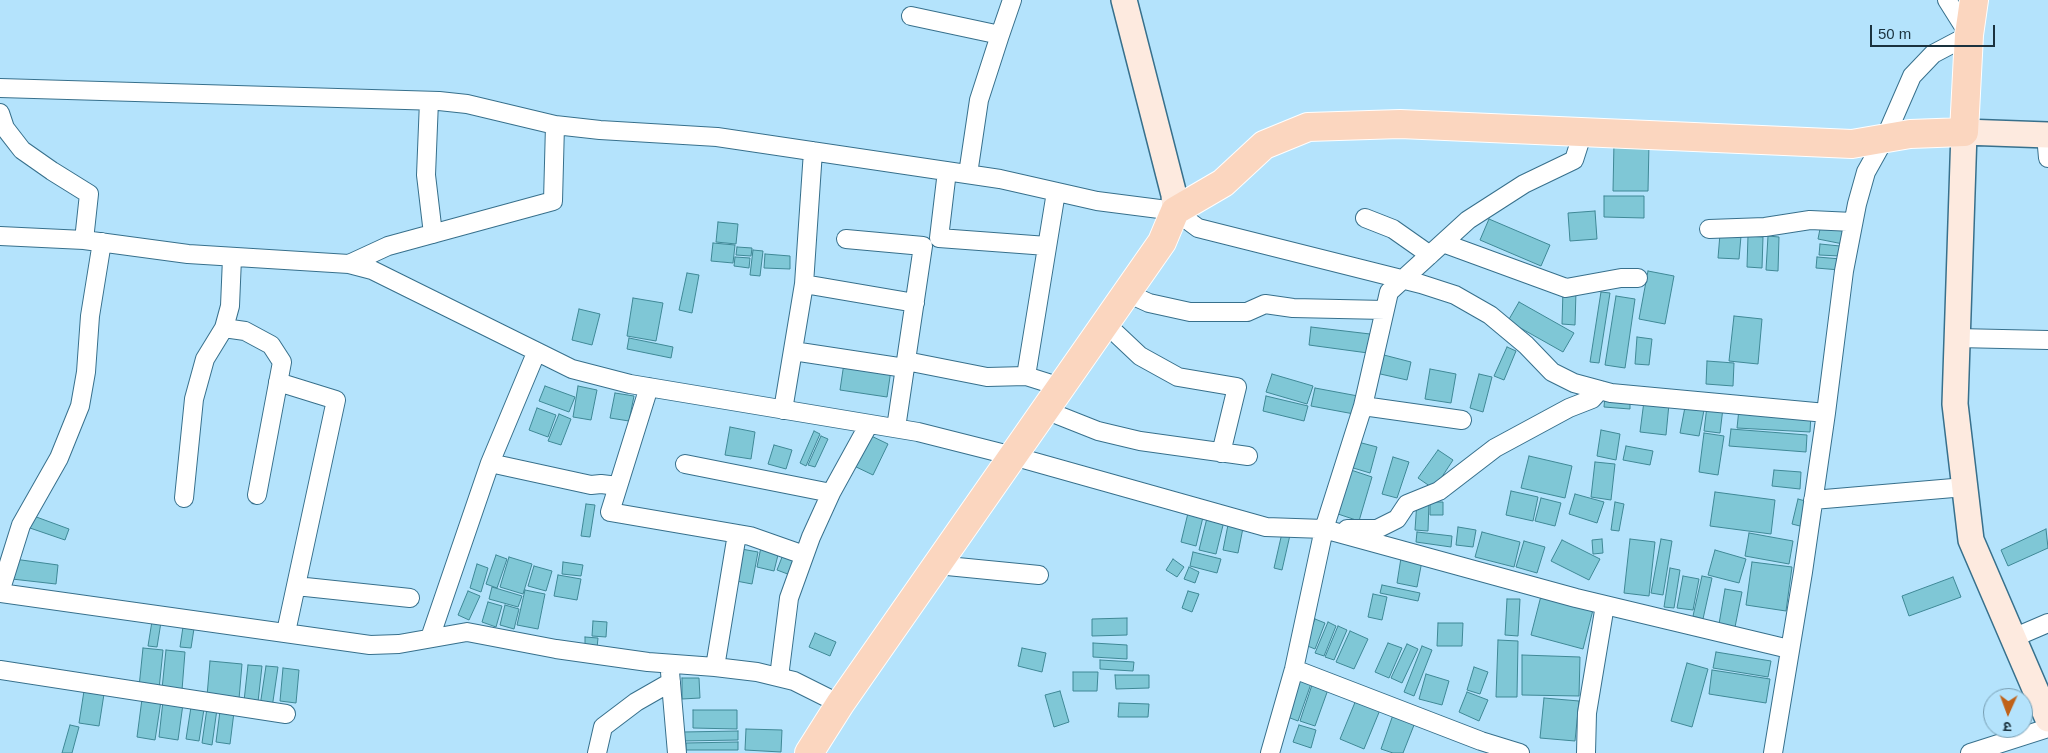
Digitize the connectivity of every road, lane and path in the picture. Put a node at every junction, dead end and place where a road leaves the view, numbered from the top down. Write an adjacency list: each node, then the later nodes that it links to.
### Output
1 (1012, 0): 6 (street)
2 (1124, 0): 20 (main road)
3 (1947, 0): 7 (street)
4 (1974, 0): 7 (main road)
5 (911, 16): 6 (street)
6 (1000, 35): 18 (street)
7 (1970, 35): 13 (main road); 14 (street)
8 (0, 88): 9 (street)
9 (429, 101): 11 (street); 24 (street)
10 (0, 113): 27 (street)
11 (555, 124): 16 (street); 24 (street)
12 (1583, 132): 14 (main road); 20 (main road); 30 (street)
13 (1964, 132): 14 (main road); 15 (main road); 41 (main road)
14 (1885, 138): 22 (street)
15 (2047, 143)
16 (813, 151): 17 (street); 35 (street)
17 (947, 172): 18 (street); 29 (street)
18 (968, 174): 19 (street)
19 (1056, 192): 20 (street); 29 (street)
20 (1175, 211): 34 (street); 36 (main road)
21 (1365, 218): 30 (street)
22 (1853, 222): 23 (street); 54 (street)
23 (1710, 229)
24 (433, 234): 32 (street)
25 (0, 236): 27 (street)
26 (846, 239): 37 (street)
27 (84, 240): 28 (street)
28 (102, 242): 31 (street); 75 (street)
29 (1047, 246): 46 (street)
30 (1437, 249): 33 (street); 34 (street)
31 (232, 258): 32 (street); 40 (street)
32 (349, 264): 44 (street)
33 (1638, 278)
34 (1404, 280): 38 (street); 50 (street)
35 (804, 284): 37 (street); 43 (street)
36 (1126, 293): 38 (street); 39 (main road)
37 (915, 303): 45 (street)
38 (1385, 310): 51 (street)
39 (1105, 324): 49 (main road); 58 (street)
40 (224, 328): 47 (street); 67 (street)
41 (1957, 338): 42 (street); 64 (main road)
42 (2048, 340)
43 (793, 351): 45 (street); 52 (street)
44 (536, 353): 48 (street); 61 (street)
45 (906, 365): 46 (street); 57 (street)
46 (1026, 376): 49 (street)
47 (278, 382): 66 (street); 74 (street)
48 (649, 387): 52 (street); 63 (street)
49 (1061, 387): 53 (main road)
50 (1600, 390): 54 (street); 69 (street)
51 (1363, 406): 55 (street); 69 (street)
52 (783, 410): 56 (street)
53 (1045, 410): 58 (street); 59 (main road)
54 (1826, 413): 68 (street)
55 (1462, 420)
56 (869, 424): 57 (street); 65 (street)
57 (896, 428): 59 (street)
58 (1221, 453): 60 (street)
59 (1013, 456): 69 (street); 72 (main road)
60 (1248, 456)
61 (490, 464): 63 (street); 80 (street)
62 (684, 464): 65 (street)
63 (618, 486): 70 (street)
64 (1965, 487): 68 (street); 81 (main road)
65 (831, 493): 71 (street)
66 (256, 495)
67 (184, 498)
68 (1813, 500): 82 (street)
69 (1324, 529): 77 (street); 85 (street)
70 (737, 534): 71 (street); 84 (street)
71 (804, 555): 87 (street)
72 (937, 565): 73 (street); 89 (main road)
73 (1039, 575)
74 (296, 586): 76 (street); 79 (street)
75 (0, 592): 79 (street)
76 (410, 598)
77 (1605, 605): 82 (street); 98 (street)
78 (2048, 623): 81 (street)
79 (286, 632): 80 (street)
80 (430, 638): 83 (street)
81 (2013, 638): 91 (main road)
82 (1789, 649): 99 (street)
83 (670, 664): 84 (street); 88 (street)
84 (715, 667): 87 (street)
85 (1294, 669): 96 (street); 97 (street)
86 (0, 670): 90 (street)
87 (779, 677): 89 (street)
88 (671, 682): 93 (street); 94 (street)
89 (840, 704): 95 (main road)
90 (286, 714)
91 (2048, 719)
92 (2048, 728): 100 (street)
93 (597, 753)
94 (677, 753)
95 (809, 753)
96 (1270, 753)
97 (1520, 753)
98 (1586, 753)
99 (1773, 753)
100 (1970, 753)

